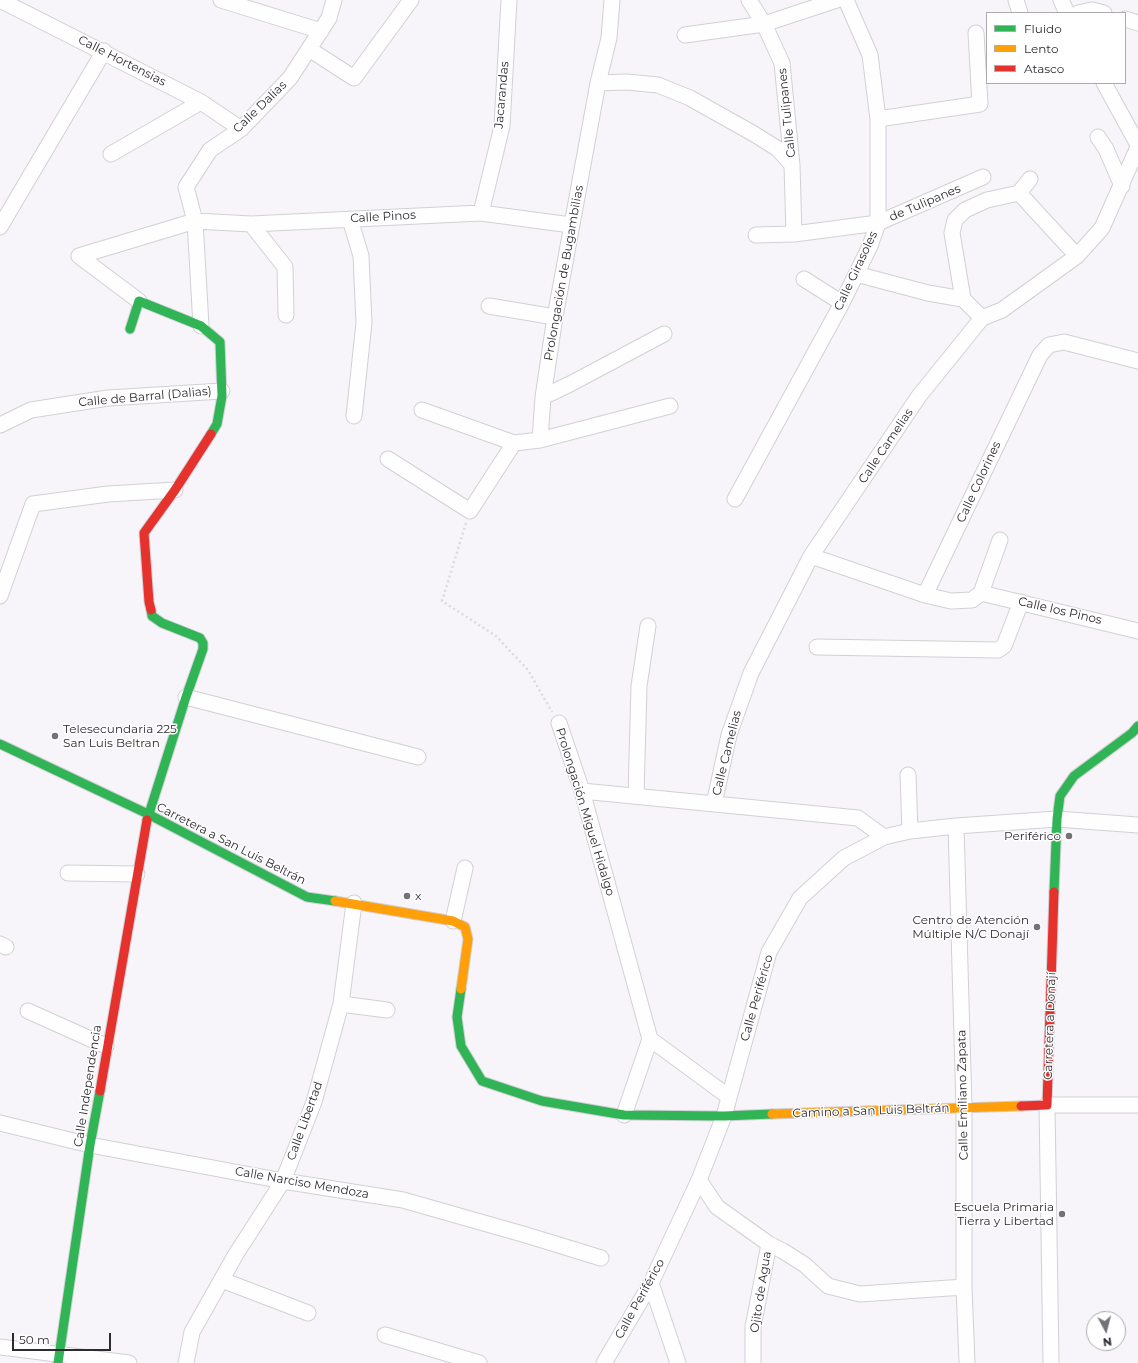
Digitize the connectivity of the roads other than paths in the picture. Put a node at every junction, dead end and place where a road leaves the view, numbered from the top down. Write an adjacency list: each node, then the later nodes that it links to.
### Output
1 (0, 0): 21 (street, Calle Hortensias)
2 (221, 0): 17 (street)
3 (334, 0): 17 (street, Calle Dalias)
4 (411, 0): 20 (street)
5 (509, 0): 35 (street, Jacarandas)
6 (612, 0): 22 (street, Prolongación de Bugambilias)
7 (749, 0): 16 (street, Calle Tulipanes)
8 (837, 0): 16 (street)
9 (846, 0): 25 (street, Calle Girasoles)
10 (1016, 0): 12 (street)
11 (1060, 0): 13 (street)
12 (1020, 12)
13 (1066, 12)
14 (1126, 19): 15 (street)
15 (1138, 23)
16 (764, 24): 18 (street); 30 (street, Calle Tulipanes)
17 (321, 31): 20 (street, Calle Dalias)
18 (685, 35)
19 (977, 38): 25 (street)
20 (309, 50): 26 (street, Calle Dalias)
21 (104, 51): 24 (street, Calle Hortensias); 41 (street)
22 (598, 83): 30 (street); 40 (street, Prolongación de Bugambilias)
23 (1105, 84): 28 (street)
24 (201, 102): 26 (street, Calle Hortensias); 29 (street)
25 (878, 119): 38 (street, Calle Girasoles)
26 (241, 129): 37 (street, Calle Dalias)
27 (1098, 137): 33 (street)
28 (1138, 146): 33 (street, Calle Camelias)
29 (111, 154)
30 (792, 165): 42 (street, Calle Tulipanes)
31 (983, 177): 38 (street, de Tulipanes)
32 (1030, 179): 34 (street)
33 (1122, 186): 44 (street, Calle Camelias)
34 (1019, 193): 44 (street); 47 (street)
35 (481, 213): 36 (street, Calle Pinos); 40 (street, Calle Pinos)
36 (350, 219): 39 (street, Calle Pinos); 62 (street)
37 (195, 221): 39 (street, Calle Pinos); 48 (street, Calle Pinos); 54 (street, Calle Dalias)
38 (878, 223): 42 (street, de Tulipanes); 45 (street, Calle Girasoles)
39 (251, 224): 51 (street)
40 (571, 225): 52 (street, Prolongación de Bugambilias)
41 (0, 227)
42 (794, 234): 43 (street, de Tulipanes)
43 (756, 235)
44 (1077, 256): 53 (street, Calle Camelias)
45 (856, 274): 47 (street); 49 (street, Calle Girasoles)
46 (804, 279): 49 (street)
47 (963, 299): 53 (street)
48 (139, 301): 54 (main road); 55 (main road)
49 (842, 303): 68 (street, Calle Girasoles)
50 (489, 306): 52 (street)
51 (286, 315)
52 (555, 317): 59 (street, Prolongación de Bugambilias)
53 (982, 318): 70 (street, Calle Camelias)
54 (202, 326): 58 (main road)
55 (130, 329)
56 (664, 334): 59 (street)
57 (1138, 361): 73 (street, Calle Colorines)
58 (222, 391): 63 (street, Calle de Barral (Dalias)); 67 (main road)
59 (542, 397): 64 (street, Prolongación de Bugambilias)
60 (670, 406): 64 (street)
61 (422, 410): 65 (street)
62 (354, 416)
63 (0, 425)
64 (540, 440): 65 (street)
65 (514, 443): 66 (street)
66 (388, 459)
67 (175, 490): 71 (street); 79 (main road, Calle Independencia)
68 (735, 499)
69 (1000, 540): 72 (street)
70 (811, 556): 73 (street); 87 (street, Calle Camelias)
71 (6, 563): 74 (street)
72 (981, 593): 73 (street); 75 (street, Calle los Pinos)
73 (925, 595)
74 (0, 596)
75 (1021, 602): 77 (street, Calle los Pinos); 78 (street)
76 (648, 626): 86 (street)
77 (1138, 630)
78 (817, 646)
79 (186, 697): 83 (street); 88 (main road, Calle Independencia)
80 (559, 723): 85 (street, Prolongación Miguel Hidalgo)
81 (1138, 726): 89 (main road, Carretera a Donají)
82 (0, 744): 88 (main road, Carretera a San Luis Beltrán)
83 (418, 757)
84 (908, 775): 92 (street)
85 (582, 791): 86 (street); 102 (street, Prolongación Miguel Hidalgo)
86 (636, 796): 87 (street)
87 (714, 804): 93 (street)
88 (148, 814): 96 (main road, Calle Independencia); 97 (main road, Carretera a San Luis Beltrán)
89 (1056, 819): 90 (street, Calle Periférico); 91 (street, Calle Periférico); 105 (main road, Carretera a Donají)
90 (1138, 825)
91 (956, 826): 92 (street, Calle Periférico); 107 (street, Calle Emiliano Zapata)
92 (910, 831): 93 (street, Calle Periférico)
93 (884, 837): 104 (street, Calle Periférico)
94 (465, 868): 98 (street)
95 (68, 873): 96 (street)
96 (137, 874): 103 (main road, Calle Independencia)
97 (354, 903): 98 (main road, Carretera a San Luis Beltrán); 99 (street, Calle Libertad)
98 (453, 921): 108 (main road)
99 (341, 1004): 100 (street); 113 (street, Calle Libertad)
100 (387, 1010)
101 (28, 1011): 103 (street)
102 (650, 1039): 104 (street); 108 (street)
103 (106, 1046): 111 (main road, Calle Independencia)
104 (729, 1098): 109 (street, Calle Periférico)
105 (1047, 1105): 106 (street, Camino a San Luis Beltrán); 107 (main road, Camino a San Luis Beltrán); 130 (street, Carretera a Donají)
106 (1138, 1105)
107 (964, 1107): 109 (main road, Camino a San Luis Beltrán); 118 (street, Calle Emiliano Zapata)
108 (624, 1114): 109 (main road)
109 (724, 1116): 112 (street, Calle Periférico)
110 (0, 1122): 111 (street, Calle Narciso Mendoza)
111 (90, 1145): 113 (street, Calle Narciso Mendoza); 122 (main road, Calle Independencia)
112 (699, 1180): 114 (street, Ojito de Agua); 117 (street, Calle Periférico)
113 (283, 1181): 115 (street, Calle Narciso Mendoza); 116 (street, Calle Libertad)
114 (768, 1244): 118 (street); 128 (street, Ojito de Agua)
115 (601, 1258)
116 (222, 1280): 119 (street); 124 (street, Calle Libertad)
117 (651, 1283): 126 (street, Calle Periférico); 127 (street)
118 (964, 1287): 129 (street, Calle Emiliano Zapata)
119 (308, 1313)
120 (384, 1334): 125 (street)
121 (0, 1347): 122 (street)
122 (59, 1359): 123 (street)
123 (129, 1363)
124 (186, 1363)
125 (479, 1363)
126 (604, 1363)
127 (678, 1363)
128 (753, 1363)
129 (967, 1363)
130 (1051, 1363)

